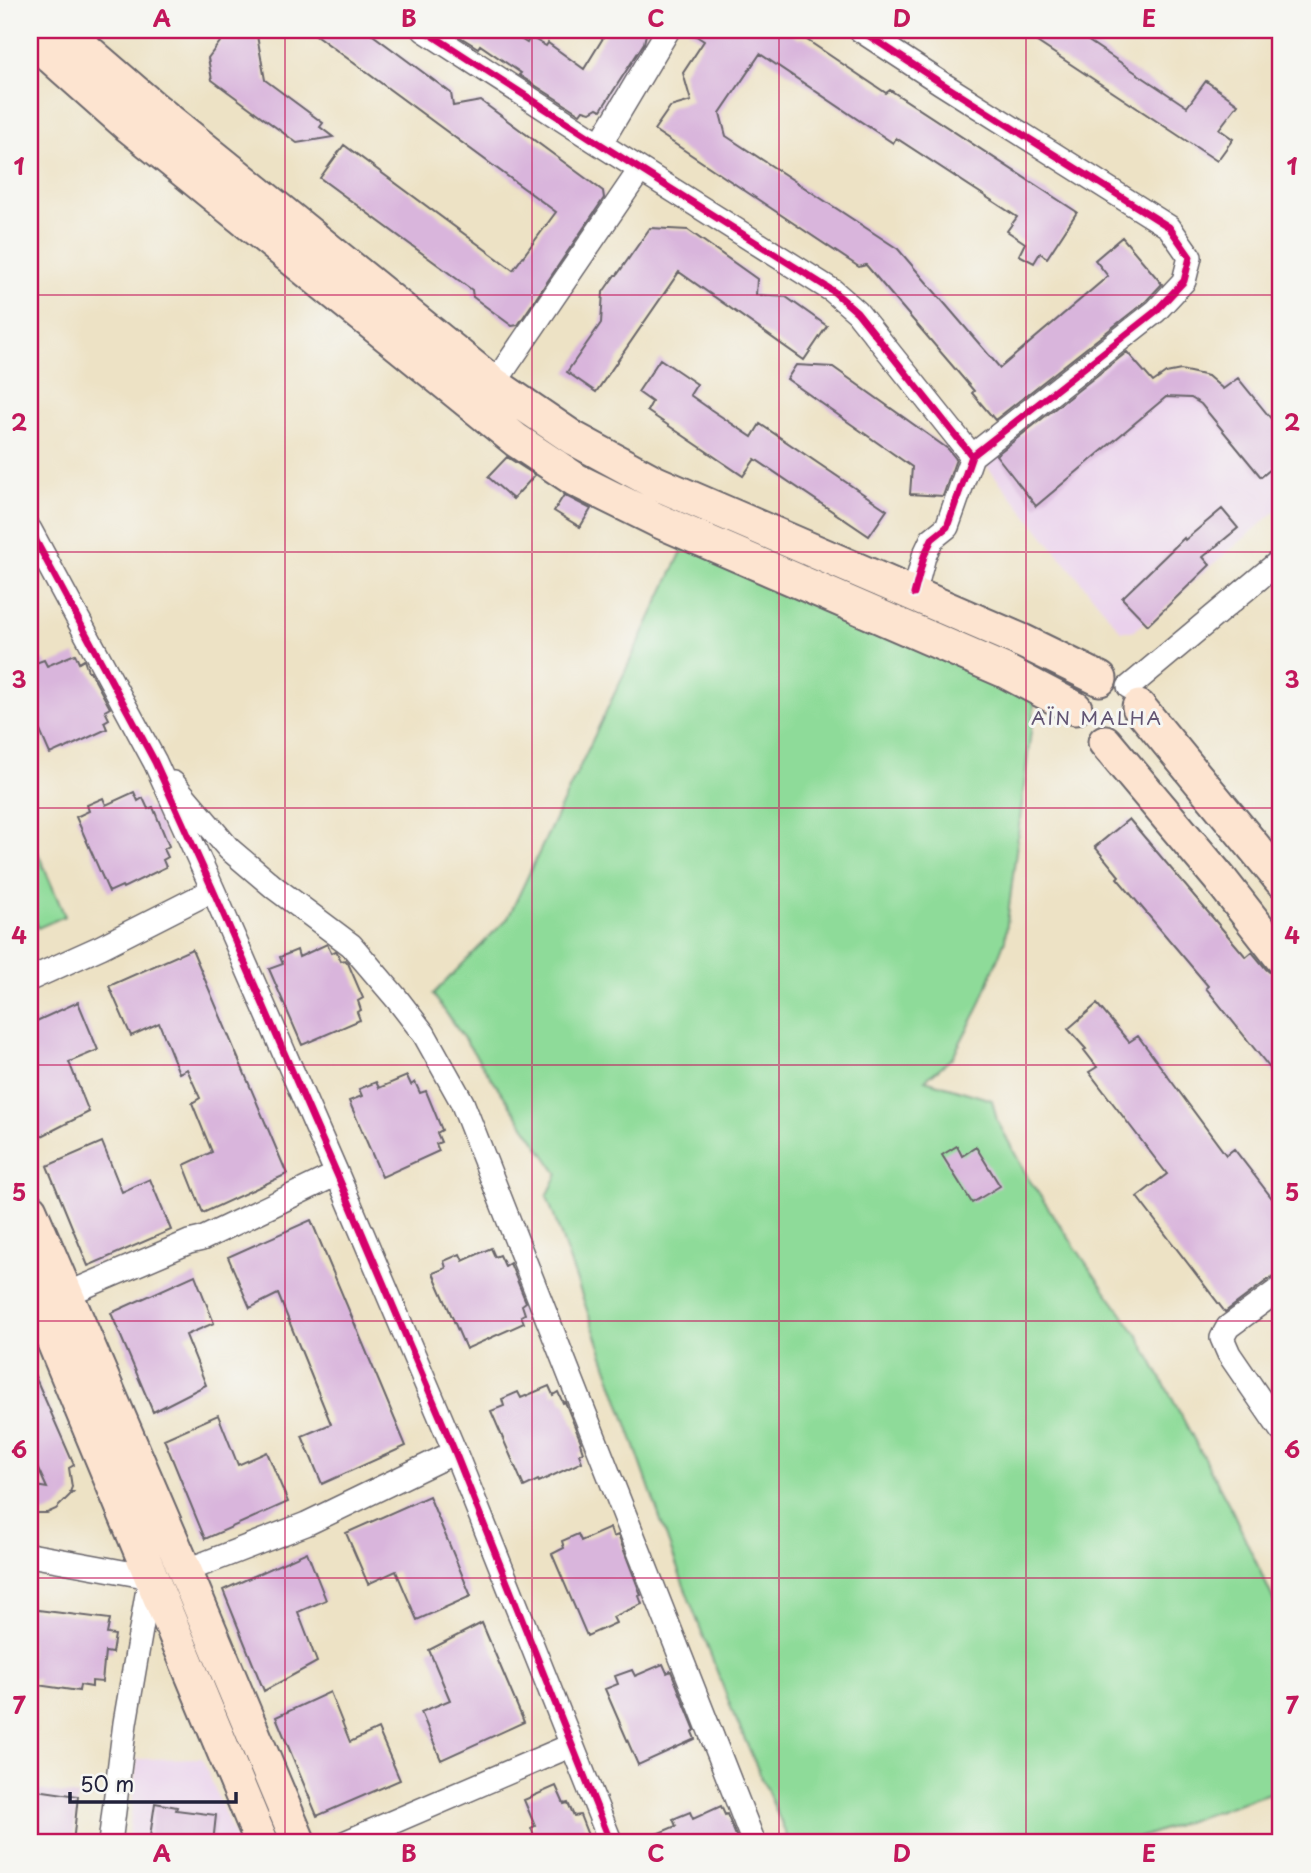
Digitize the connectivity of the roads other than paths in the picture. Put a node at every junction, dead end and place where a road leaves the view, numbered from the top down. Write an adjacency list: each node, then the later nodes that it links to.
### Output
1 (63, 30): 8 (main road)
2 (424, 30): 6 (street)
3 (668, 30): 6 (street)
4 (860, 30): 9 (street)
5 (30, 38): 14 (main road)
6 (600, 145): 7 (street)
7 (640, 170): 8 (street); 9 (street)
8 (494, 384): 12 (main road)
9 (972, 456): 12 (street)
10 (30, 530): 16 (street)
11 (1281, 560): 13 (street)
12 (914, 594): 13 (main road)
13 (1123, 691): 14 (main road); 15 (main road); 17 (main road)
14 (1075, 708): 15 (main road)
15 (1104, 742): 19 (main road)
16 (155, 762): 18 (street); 37 (street)
17 (1281, 880)
18 (213, 890): 20 (street); 21 (street)
19 (1281, 957)
20 (30, 979)
21 (337, 1174): 25 (street); 27 (street)
22 (30, 1210): 25 (main road)
23 (31, 1288): 25 (street); 30 (main road)
24 (1281, 1288): 26 (street)
25 (65, 1295): 29 (main road)
26 (1281, 1430)
27 (456, 1452): 29 (street); 31 (street)
28 (30, 1555): 30 (street)
29 (185, 1571): 34 (main road)
30 (150, 1577): 32 (street); 33 (main road)
31 (572, 1745): 35 (street); 36 (street)
32 (110, 1843)
33 (261, 1843)
34 (299, 1843)
35 (344, 1843)
36 (611, 1843)
37 (754, 1843)

